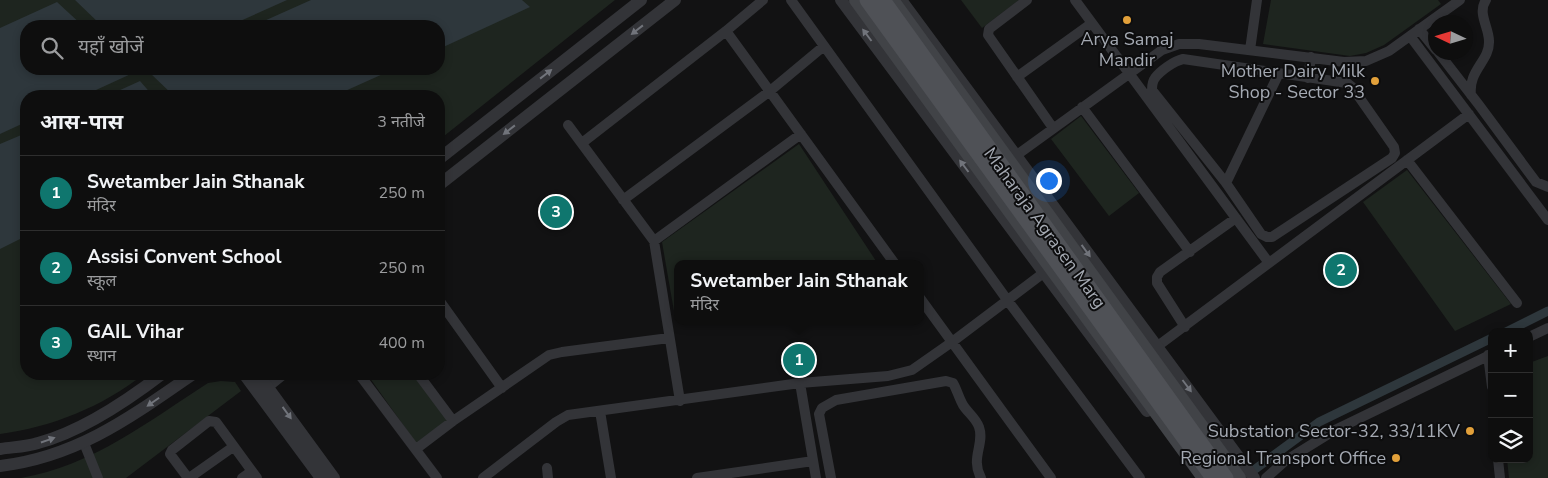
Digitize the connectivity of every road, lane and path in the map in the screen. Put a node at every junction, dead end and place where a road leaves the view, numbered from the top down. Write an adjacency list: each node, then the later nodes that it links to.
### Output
1 (640, 0): 39 (street, one-way to 1)
2 (675, 0): 42 (street, one-way to 42)
3 (763, 0): 18 (street)
4 (792, 0): 21 (street)
5 (841, 0): 52 (street, one-way to 5)
6 (856, 0): 29 (main road, Maharaja Agrasen Marg)
7 (867, 0): 105 (main road, bridge)
8 (883, 0): 86 (main road, bridge)
9 (892, 0): 24 (main road, Maharaja Agrasen Marg)
10 (902, 0): 40 (street)
11 (1027, 0): 28 (street)
12 (1075, 0): 16 (street)
13 (1258, 0): 22 (street)
14 (1460, 0): 17 (street)
15 (1486, 0): 32 (street)
16 (1092, 23): 27 (street); 28 (street)
17 (1419, 29): 19 (street); 20 (street)
18 (726, 31): 31 (street); 38 (street)
19 (1410, 36): 23 (street); 34 (street)
20 (1428, 40)
21 (824, 46): 31 (street); 53 (street)
22 (1250, 50): 23 (street); 27 (street)
23 (1311, 57): 30 (street)
24 (936, 60): 29 (main road); 40 (main road, Maharaja Agrasen Marg)
25 (1444, 60): 32 (street)
26 (1279, 73): 30 (street); 43 (street); 43 (street)
27 (1129, 74): 33 (street); 47 (street)
28 (1017, 77): 36 (street)
29 (913, 78): 52 (main road, Maharaja Agrasen Marg)
30 (1308, 78): 43 (street)
31 (770, 91): 37 (street); 45 (street)
32 (1471, 95): 44 (street)
33 (1082, 107): 36 (street); 49 (street)
34 (1469, 114): 41 (street); 46 (street)
35 (568, 126): 38 (street)
36 (1053, 128): 40 (street)
37 (801, 134): 48 (street); 50 (street)
38 (582, 143): 45 (street)
39 (445, 153)
40 (1012, 158): 56 (main road, Maharaja Agrasen Marg); 64 (street, one-way to 64)
41 (1408, 160): 51 (street); 54 (street)
42 (445, 180)
43 (1226, 183)
44 (1548, 187)
45 (623, 200): 48 (street)
46 (1547, 215)
47 (1236, 218): 49 (street); 51 (street)
48 (654, 241): 62 (street)
49 (1190, 252): 59 (street)
50 (892, 260)
51 (1269, 264): 59 (street)
52 (1047, 270): 53 (street); 58 (main road, Maharaja Agrasen Marg); 88 (street)
53 (1008, 301): 63 (street); 104 (street)
54 (1517, 303)
55 (924, 304): 63 (street)
56 (1113, 305): 58 (main road); 64 (main road, Maharaja Agrasen Marg)
57 (445, 308): 74 (street)
58 (1090, 322): 88 (main road, Maharaja Agrasen Marg)
59 (1185, 328): 64 (street)
60 (1548, 328): 61 (street)
61 (1533, 335)
62 (669, 338): 74 (street); 76 (street)
63 (952, 342): 66 (street); 103 (street)
64 (1153, 350): 86 (main road, Maharaja Agrasen Marg); 107 (street, one-way to 107)
65 (1488, 355): 108 (street)
66 (890, 376): 73 (street); 75 (street)
67 (154, 380): 81 (street, one-way to 67)
68 (184, 380): 79 (street, one-way to 79)
69 (256, 380): 94 (street)
70 (256, 380): 95 (street, one-way to 95)
71 (364, 380): 82 (street)
72 (422, 380): 78 (street)
73 (800, 383): 76 (street); 83 (street)
74 (502, 388): 78 (street)
75 (893, 391): 101 (street); 102 (street)
76 (680, 401): 77 (street)
77 (600, 411): 97 (street); 98 (street)
78 (453, 421): 82 (street)
79 (84, 443): 85 (street); 91 (street)
80 (234, 447): 89 (street); 92 (street); 92 (street)
81 (0, 449)
82 (416, 449): 96 (street)
83 (814, 461): 87 (street); 100 (street)
84 (1498, 463): 109 (street)
85 (0, 466)
86 (1227, 471): 106 (main road, Maharaja Agrasen Marg)
87 (764, 473): 90 (street)
88 (1200, 473)
89 (255, 475): 93 (street)
90 (711, 477): 99 (street)
91 (98, 478)
92 (188, 478)
93 (242, 478)
94 (321, 478)
95 (334, 478)
96 (437, 478)
97 (483, 478)
98 (611, 478)
99 (697, 478)
100 (816, 478)
101 (831, 478)
102 (981, 478)
103 (1051, 478)
104 (1140, 478)
105 (1213, 478)
106 (1239, 478)
107 (1254, 478)
108 (1266, 478)
109 (1500, 478)

